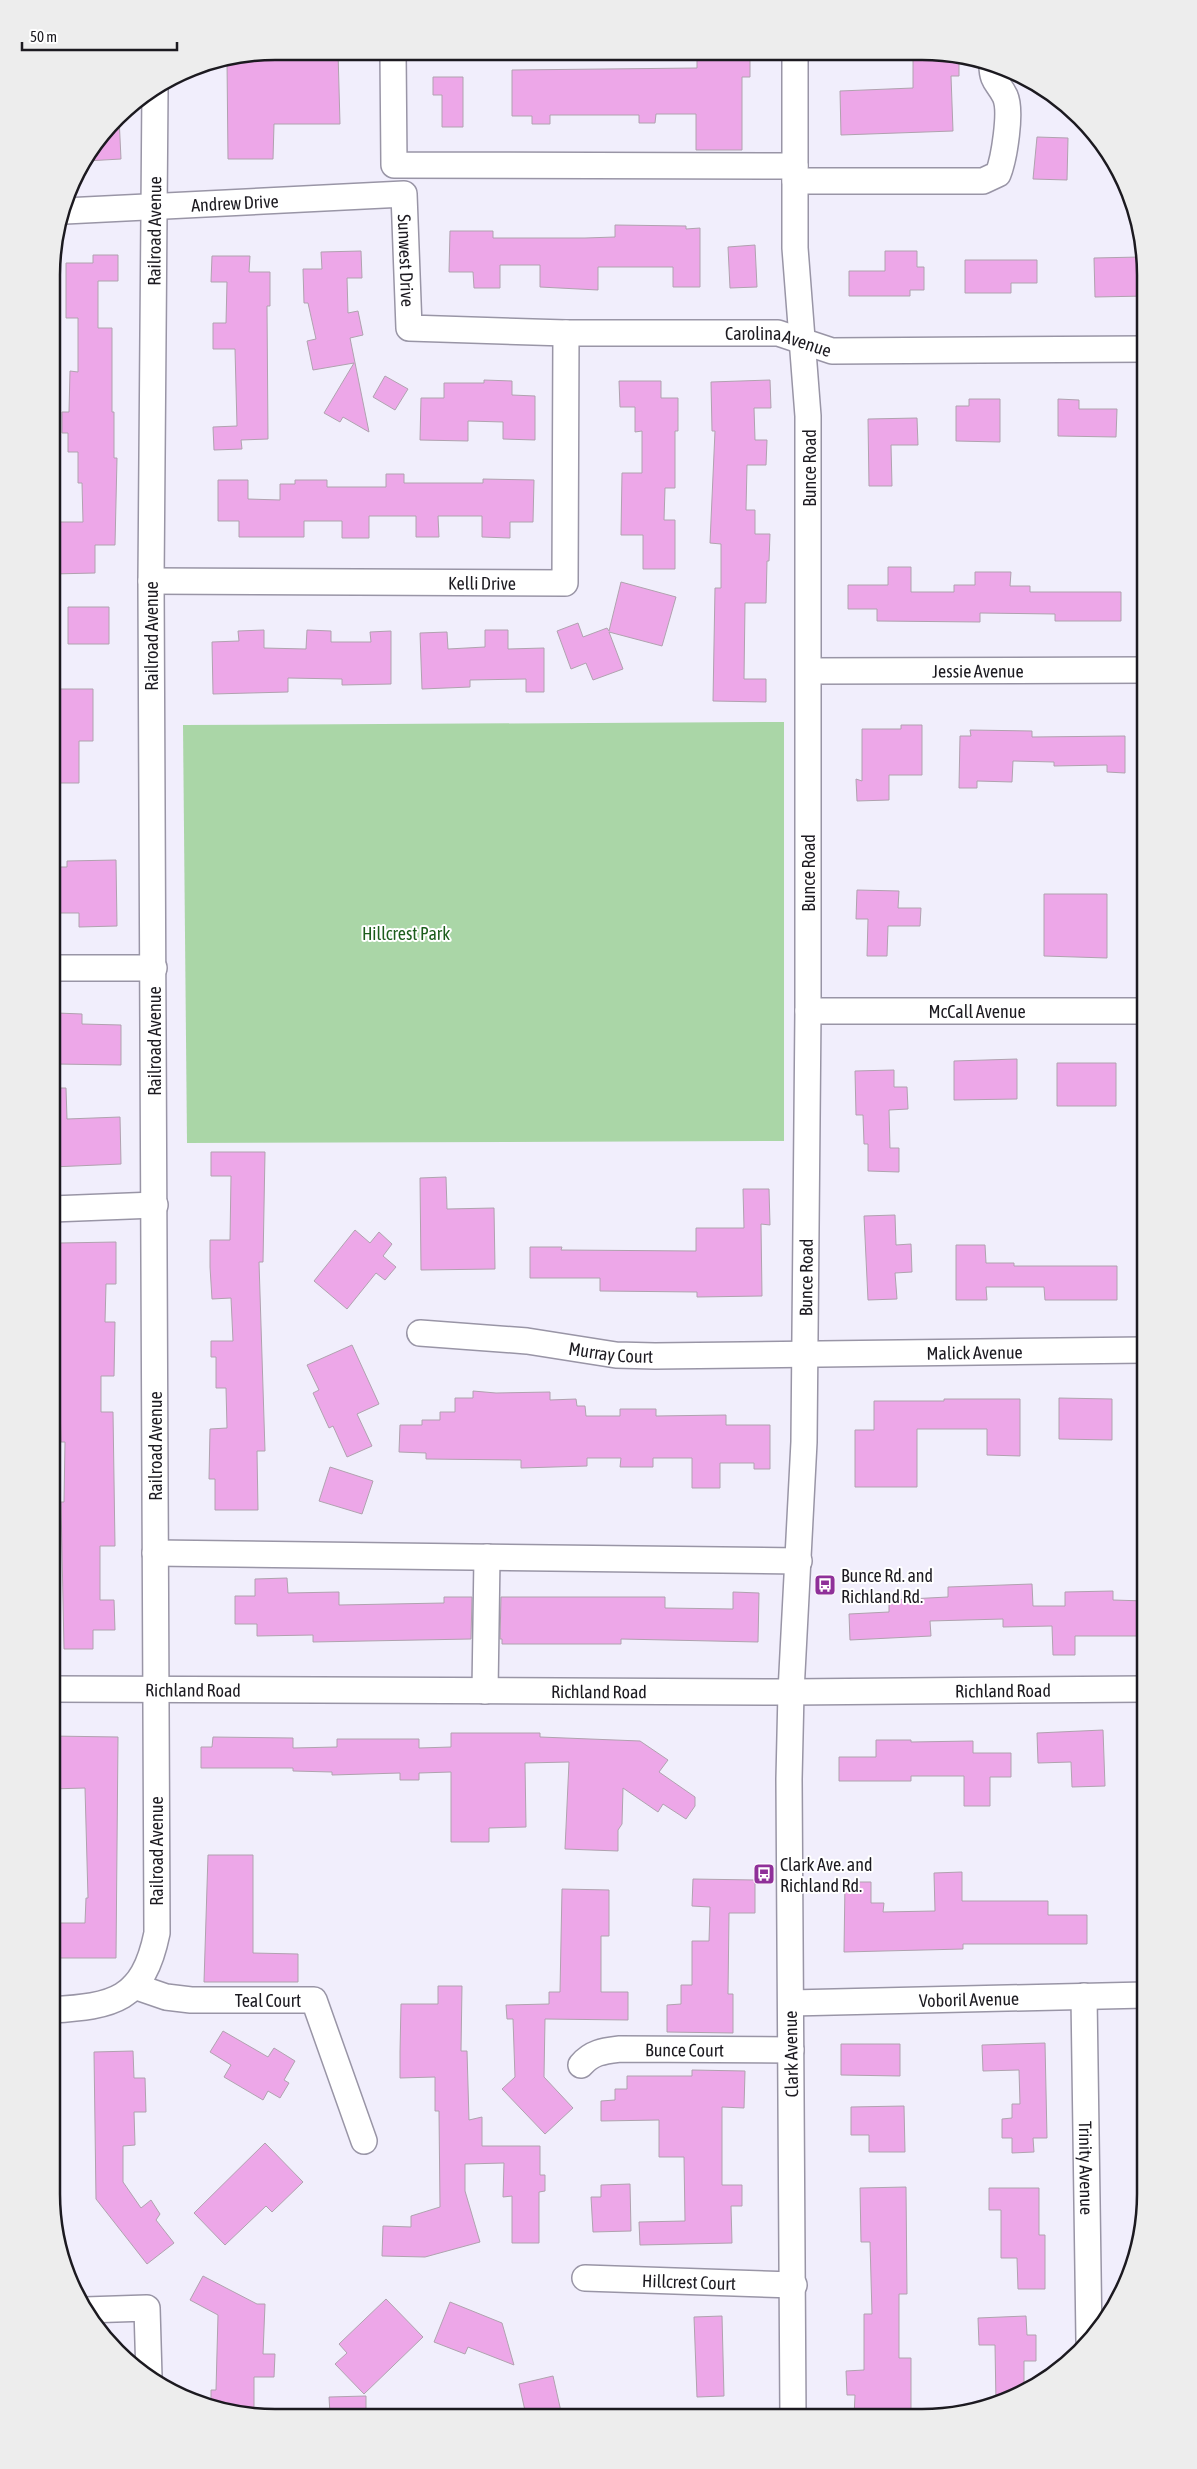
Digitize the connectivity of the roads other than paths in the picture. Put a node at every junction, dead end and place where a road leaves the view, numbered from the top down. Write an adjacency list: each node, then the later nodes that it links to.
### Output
1 (393, 60): 5 (street)
2 (795, 60): 5 (street, Bunce Road)
3 (992, 71): 5 (street)
4 (155, 97): 7 (street, Railroad Avenue)
5 (795, 174): 11 (street, Bunce Road)
6 (404, 194): 7 (street, Andrew Drive); 9 (street, Sunwest Drive)
7 (154, 207): 8 (street, Andrew Drive); 13 (street, Railroad Avenue)
8 (70, 211)
9 (410, 328): 10 (street, Carolina Avenue)
10 (566, 333): 11 (street, Carolina Avenue); 13 (street, Kelli Drive)
11 (801, 341): 12 (street, Carolina Avenue); 15 (street, Bunce Road)
12 (1137, 349)
13 (151, 581): 17 (street, Railroad Avenue)
14 (1137, 670): 15 (street, Jessie Avenue)
15 (809, 671): 18 (street, Bunce Road)
16 (60, 968): 17 (street)
17 (154, 968): 20 (street, Railroad Avenue)
18 (808, 1011): 19 (street, McCall Avenue); 24 (street, Bunce Road)
19 (1137, 1011)
20 (155, 1205): 21 (street); 25 (street, Railroad Avenue)
21 (60, 1209)
22 (420, 1333): 24 (street, Murray Court)
23 (1137, 1350): 24 (street, Malick Avenue)
24 (805, 1354): 27 (street, Bunce Road)
25 (155, 1553): 26 (street); 29 (street, Railroad Avenue)
26 (486, 1557): 27 (street); 31 (street)
27 (799, 1561): 32 (street, Bunce Road)
28 (60, 1689): 29 (street, Richland Road)
29 (156, 1690): 31 (street, Richland Road); 33 (street, Railroad Avenue)
30 (1137, 1690): 32 (street, Richland Road)
31 (485, 1691): 32 (street, Richland Road)
32 (791, 1692): 36 (street, Clark Avenue)
33 (134, 1986): 37 (street); 40 (street, Teal Court)
34 (1137, 1995): 35 (street, Voboril Avenue)
35 (1084, 1996): 36 (street, Voboril Avenue); 44 (street, Trinity Avenue)
36 (791, 2003): 38 (street, Clark Avenue)
37 (60, 2009)
38 (791, 2050): 39 (street, Bunce Court); 42 (street, Clark Avenue)
39 (581, 2064)
40 (364, 2141)
41 (585, 2278): 42 (street, Hillcrest Court)
42 (794, 2285): 46 (street, Clark Avenue)
43 (94, 2310): 45 (street)
44 (1088, 2331)
45 (149, 2368)
46 (794, 2409)

